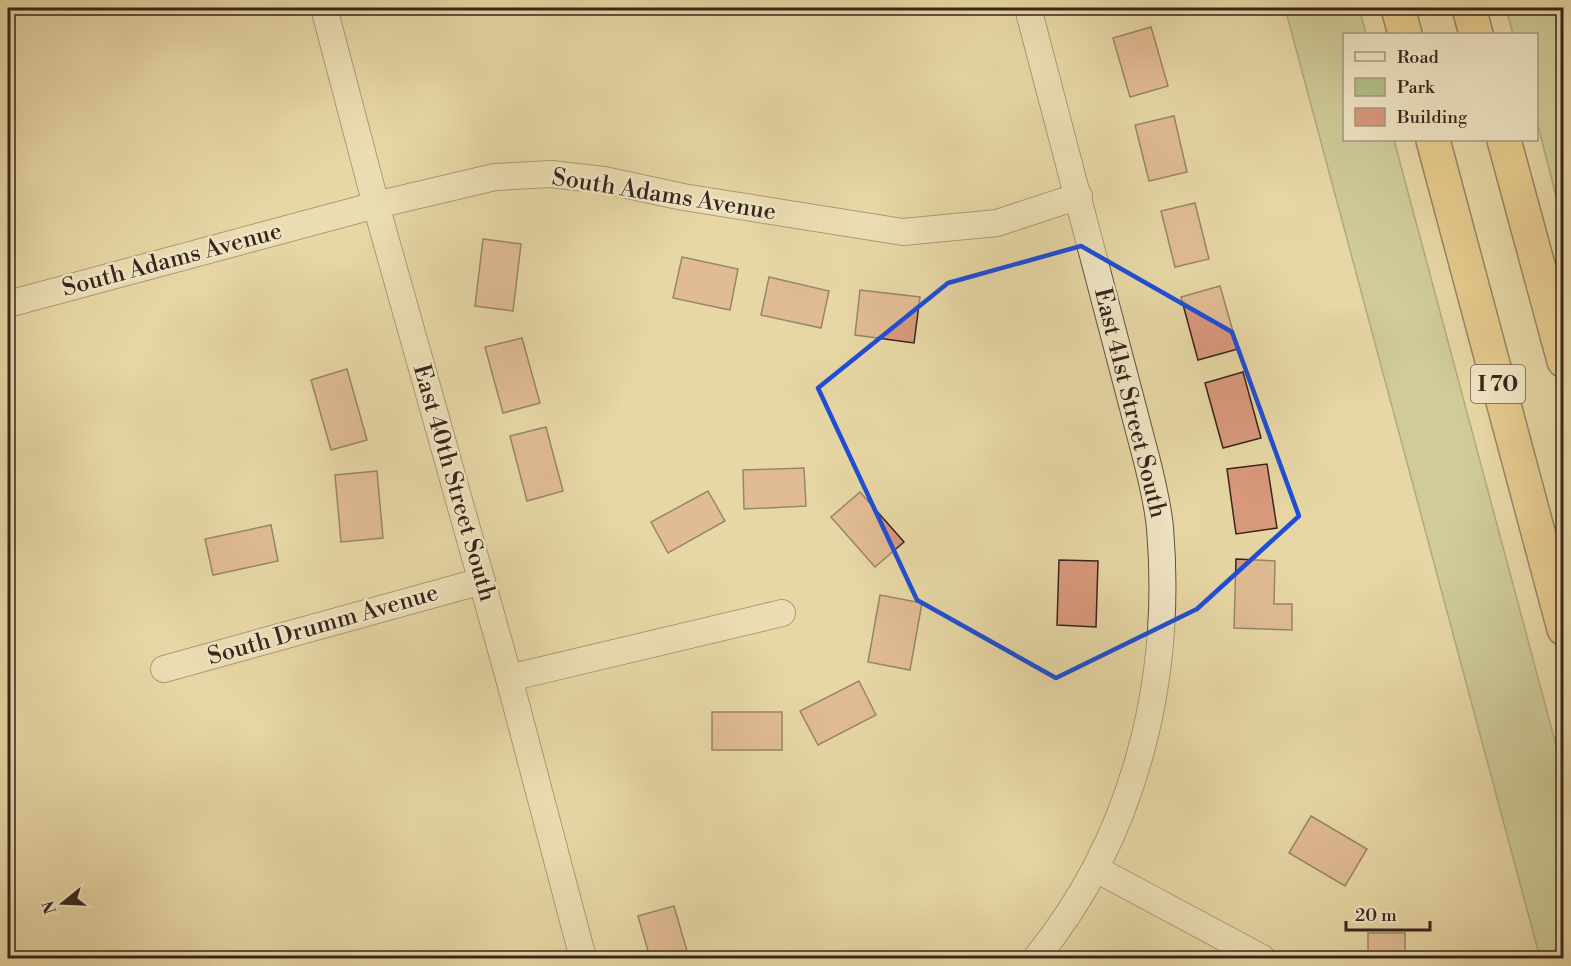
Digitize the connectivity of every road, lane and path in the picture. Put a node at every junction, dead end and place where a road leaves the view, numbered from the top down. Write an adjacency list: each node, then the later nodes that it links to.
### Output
1 (324, 8): 10 (street, East 40th Street South)
2 (1028, 8): 9 (street, East 41st Street South)
3 (1398, 8): 5 (highway)
4 (1469, 8): 6 (highway)
5 (1405, 33)
6 (1476, 33)
7 (1433, 141): 15 (highway, I 70)
8 (1504, 141): 12 (highway)
9 (1078, 196): 10 (street, South Adams Avenue); 18 (street, East 41st Street South)
10 (376, 205): 11 (street, South Adams Avenue); 13 (street, East 40th Street South)
11 (8, 304)
12 (1563, 361)
13 (482, 581): 16 (street, South Drumm Avenue); 17 (street, East 40th Street South)
14 (782, 613): 17 (street)
15 (1563, 629)
16 (164, 669)
17 (509, 678): 19 (street, East 40th Street South)
18 (1096, 869): 20 (street, East 41st Street South); 21 (street)
19 (583, 958)
20 (1036, 958)
21 (1262, 958)

